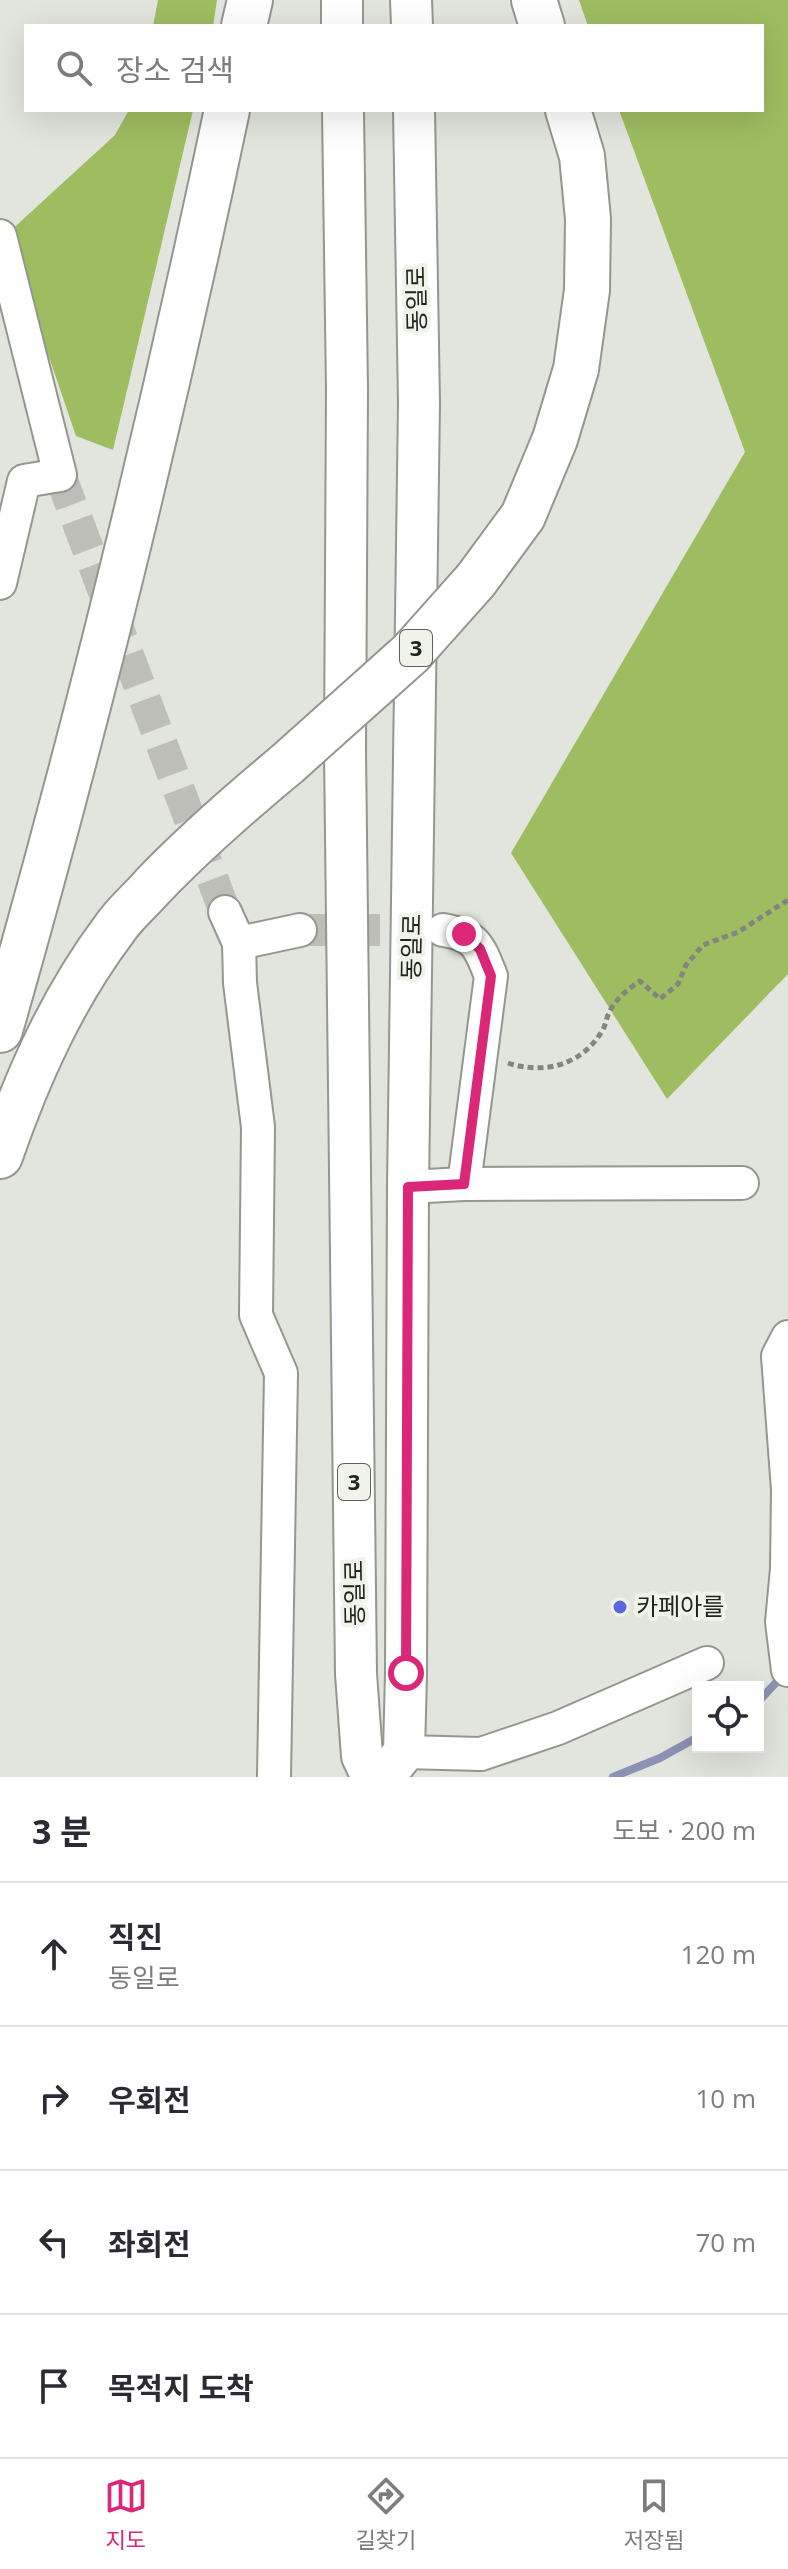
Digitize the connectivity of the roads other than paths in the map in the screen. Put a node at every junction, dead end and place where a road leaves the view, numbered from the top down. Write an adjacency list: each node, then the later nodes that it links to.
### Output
1 (250, 0): 5 (highway)
2 (342, 0): 6 (main road)
3 (411, 0): 7 (main road)
4 (534, 0): 8 (highway)
5 (244, 24)
6 (342, 24)
7 (412, 24)
8 (541, 24)
9 (227, 112): 20 (highway)
10 (343, 112): 30 (main road, 동일로 / 3)
11 (414, 112): 24 (main road, 동일로 / 3)
12 (569, 112): 21 (highway, bridge)
13 (0, 236): 14 (street)
14 (12, 482): 15 (street)
15 (0, 583)
16 (225, 912): 19 (street)
17 (300, 930): 19 (street)
18 (443, 930): 23 (street)
19 (239, 943): 29 (street)
20 (0, 1030)
21 (0, 1156)
22 (742, 1183): 23 (street)
23 (464, 1184): 24 (street)
24 (408, 1187): 28 (main road, 동일로 / 3)
25 (788, 1337): 27 (street)
26 (707, 1663): 28 (street)
27 (788, 1670)
28 (394, 1764)
29 (274, 1777)
30 (372, 1777)

